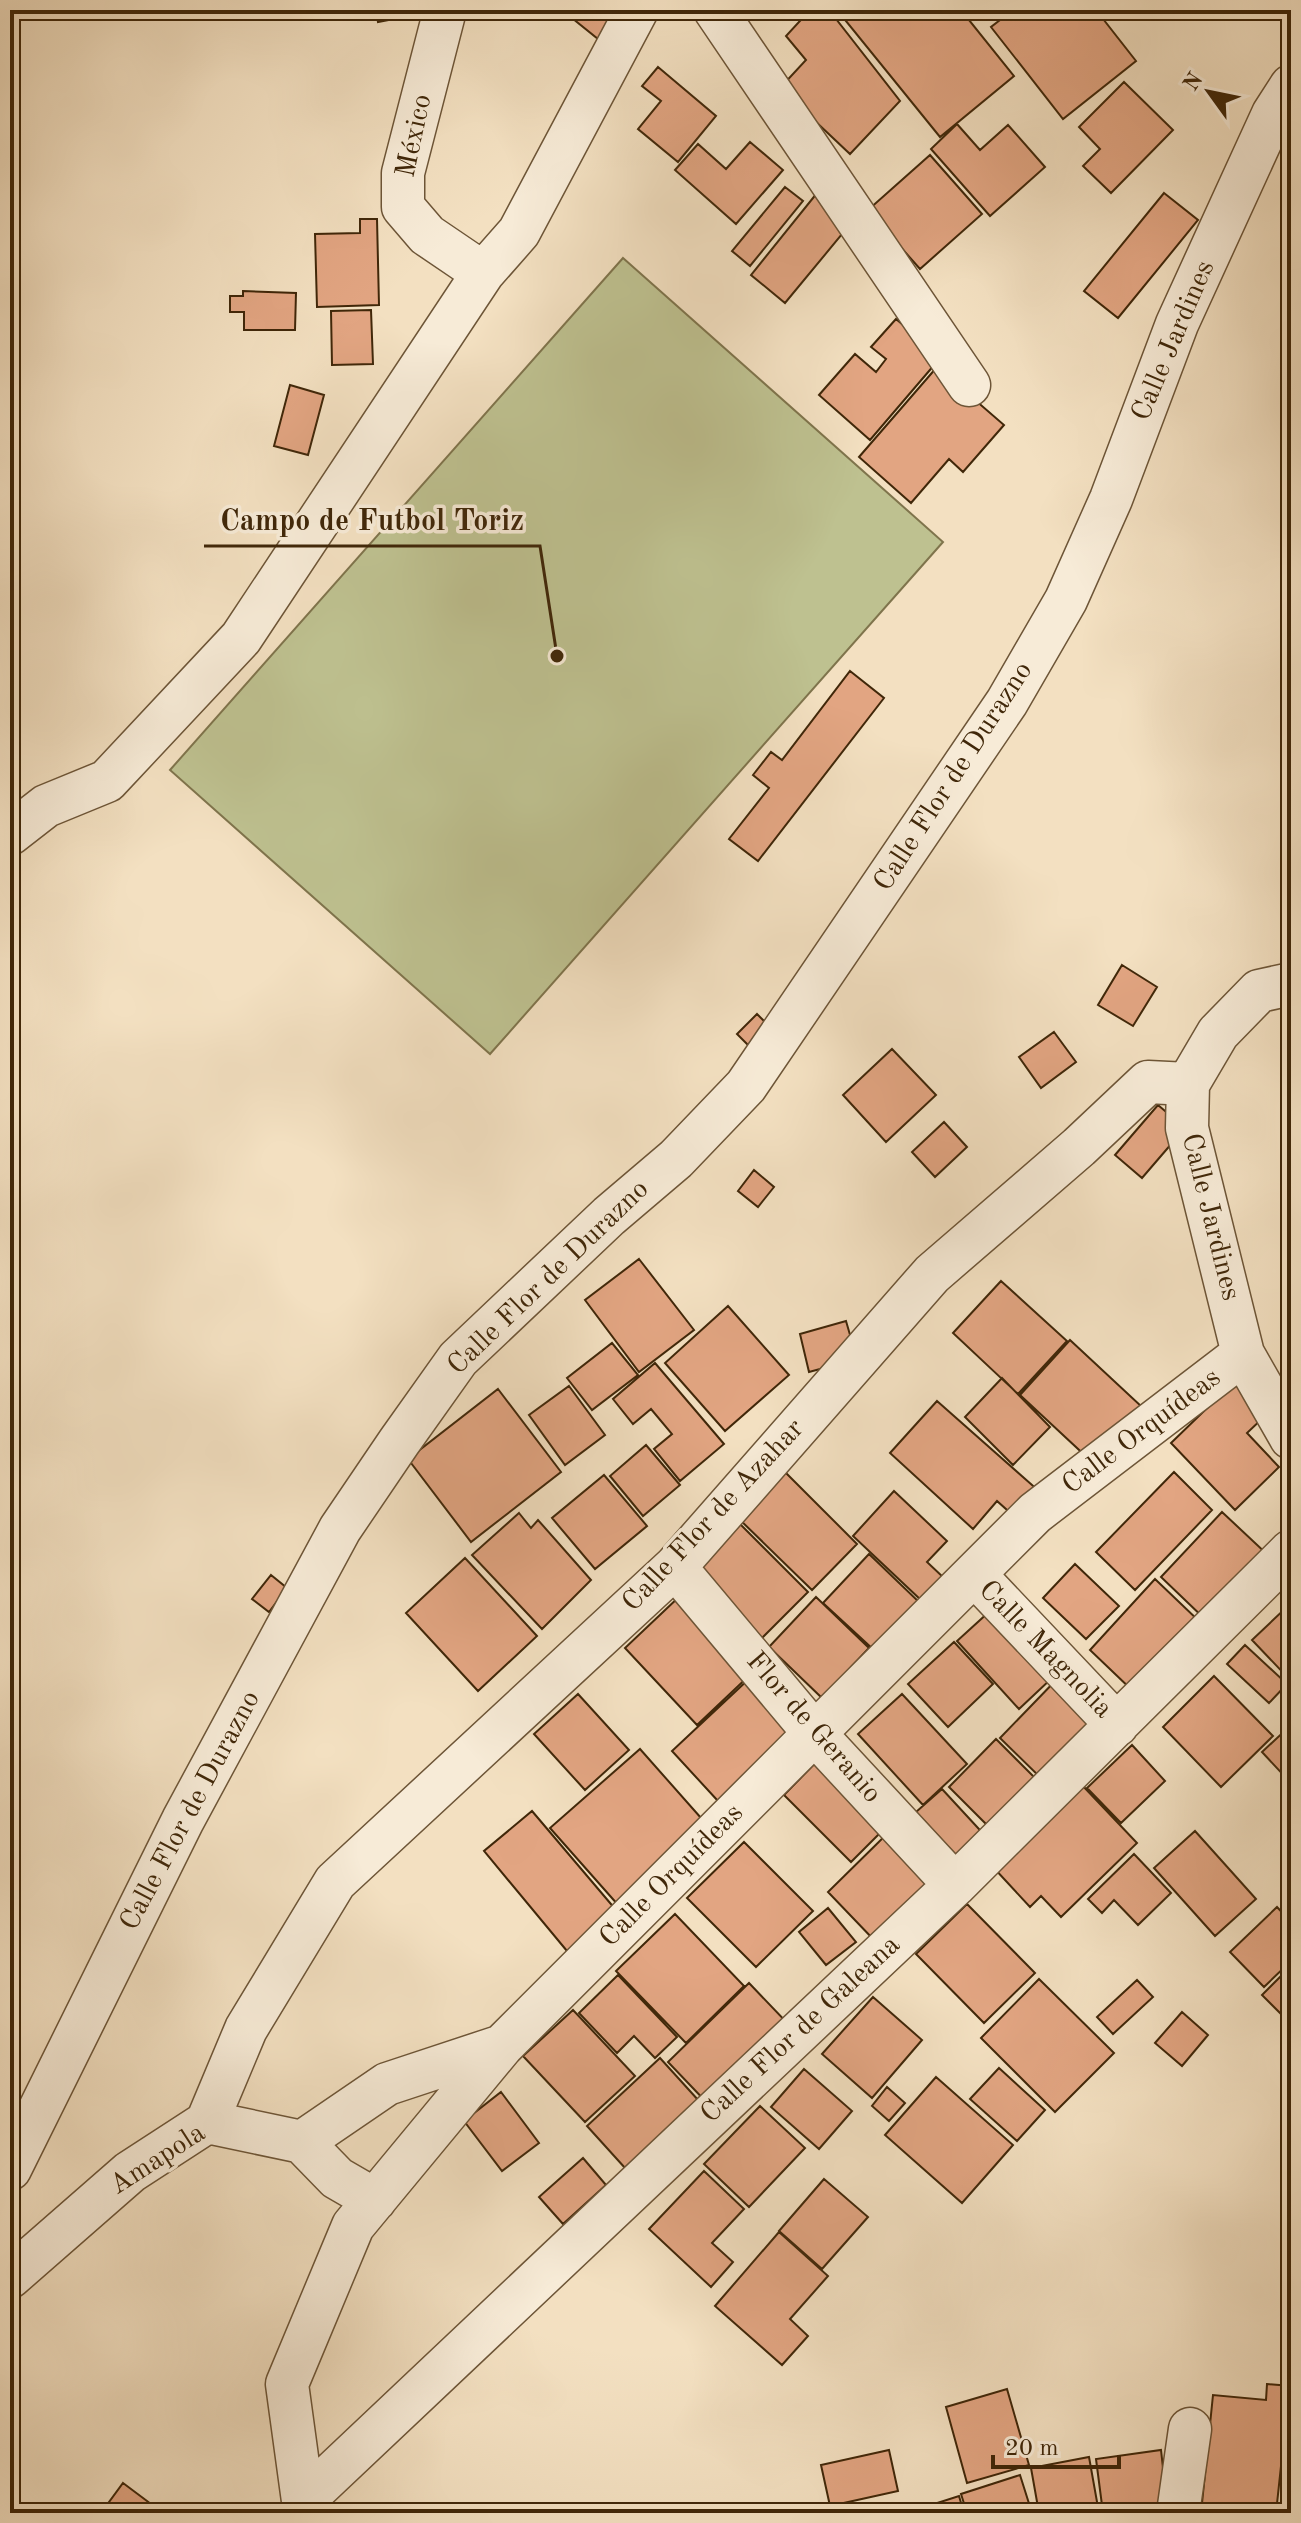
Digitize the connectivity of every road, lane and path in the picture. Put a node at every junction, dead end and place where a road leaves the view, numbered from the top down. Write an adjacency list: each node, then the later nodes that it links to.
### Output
1 (445, 10): 5 (street, México)
2 (637, 10): 5 (street)
3 (715, 10): 6 (street)
4 (1291, 86): 7 (street, Calle Jardines)
5 (483, 273): 8 (street)
6 (969, 385)
7 (1066, 600): 22 (street, Calle Flor de Durazno)
8 (10, 834)
9 (1291, 984): 10 (street, Calle Jardines)
10 (1188, 1084): 11 (street, Calle Jardines); 14 (street, Calle Flor de Azahar)
11 (1243, 1354): 12 (street, Calle Jardines); 15 (street, Calle Orquídeas)
12 (1291, 1438)
13 (1291, 1551): 16 (street, Calle Flor de Galeana)
14 (675, 1567): 17 (street, Flor de Geranio); 20 (street, Calle Flor de Azahar)
15 (974, 1574): 16 (street, Calle Magnolia); 17 (street, Calle Orquídeas)
16 (1117, 1725): 18 (street, Calle Flor de Galeana)
17 (815, 1734): 18 (street, Flor de Geranio); 19 (street, Calle Orquídeas)
18 (955, 1885): 26 (street, Calle Flor de Galeana)
19 (502, 2046): 21 (street); 23 (street, Calle Orquídeas)
20 (207, 2122): 21 (street, Amapola); 24 (street, Amapola)
21 (302, 2142): 23 (street)
22 (10, 2169)
23 (375, 2200): 26 (street, Calle Orquídeas)
24 (10, 2277)
25 (1190, 2429): 27 (street)
26 (305, 2507)
27 (1178, 2513)

